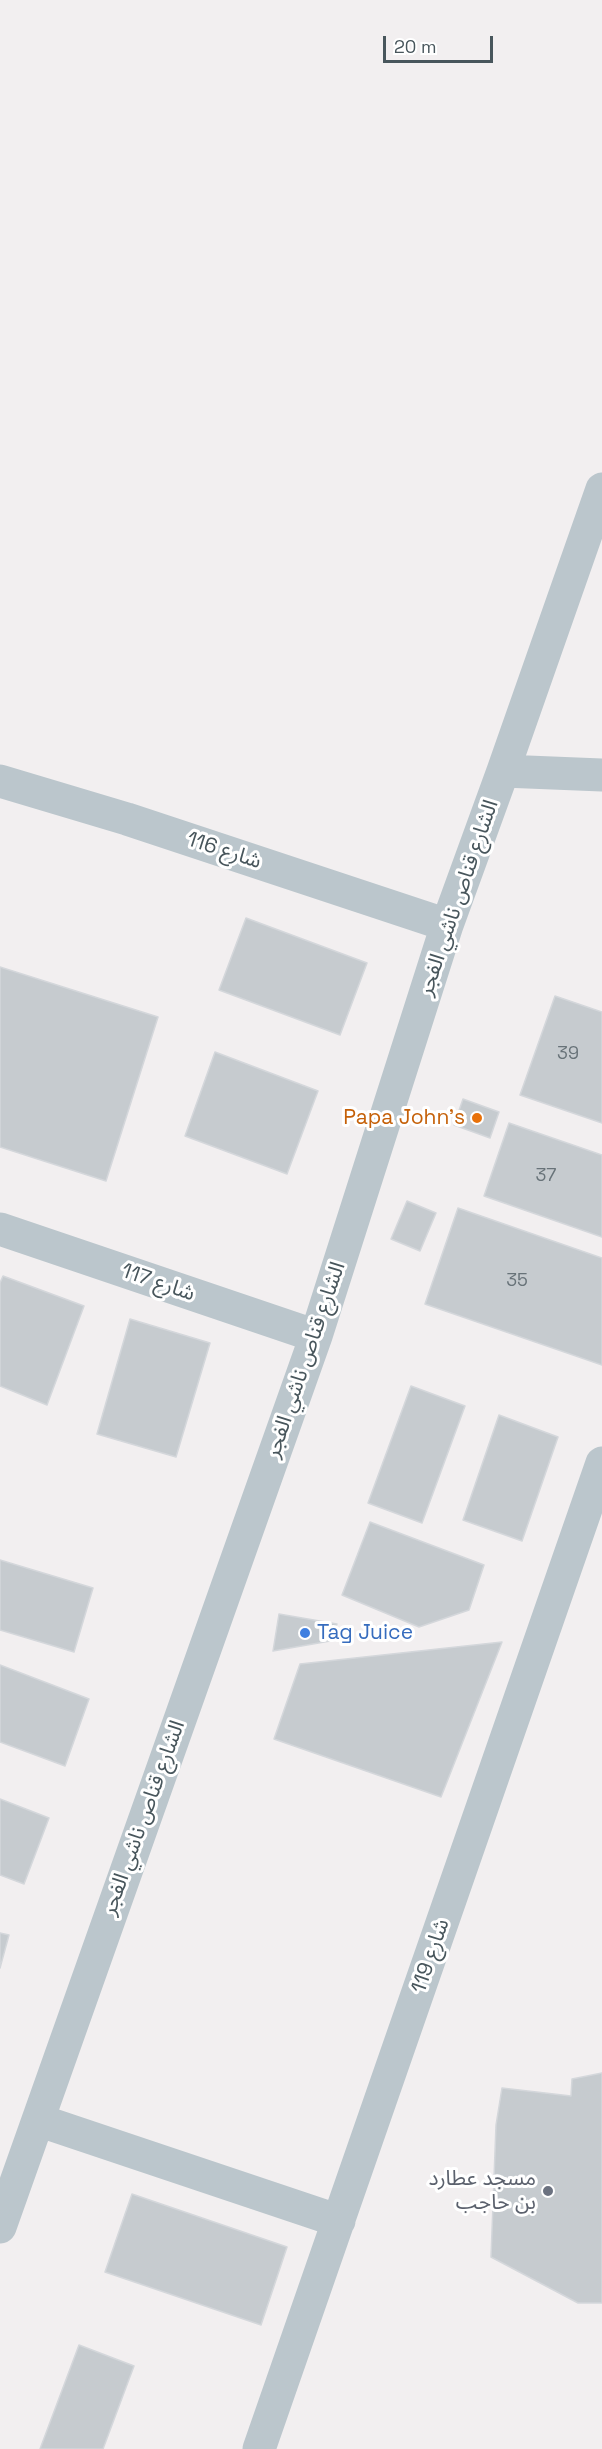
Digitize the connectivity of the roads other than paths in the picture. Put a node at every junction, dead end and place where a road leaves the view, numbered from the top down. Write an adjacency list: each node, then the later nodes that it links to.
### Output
1 (602, 489): 2 (street, الشارع قناص ناشي الفجر)
2 (503, 771): 3 (street); 5 (street, الشارع قناص ناشي الفجر)
3 (602, 775)
4 (0, 781): 5 (street, شارع 116)
5 (447, 925): 7 (street, الشارع قناص ناشي الفجر)
6 (0, 1229): 7 (street, شارع 117)
7 (316, 1336): 9 (street, الشارع قناص ناشي الفجر)
8 (600, 1472): 10 (street, شارع 119)
9 (38, 2120): 10 (street); 11 (street, الشارع قناص ناشي الفجر)
10 (339, 2221): 12 (street, شارع 119)
11 (0, 2227)
12 (259, 2449)

